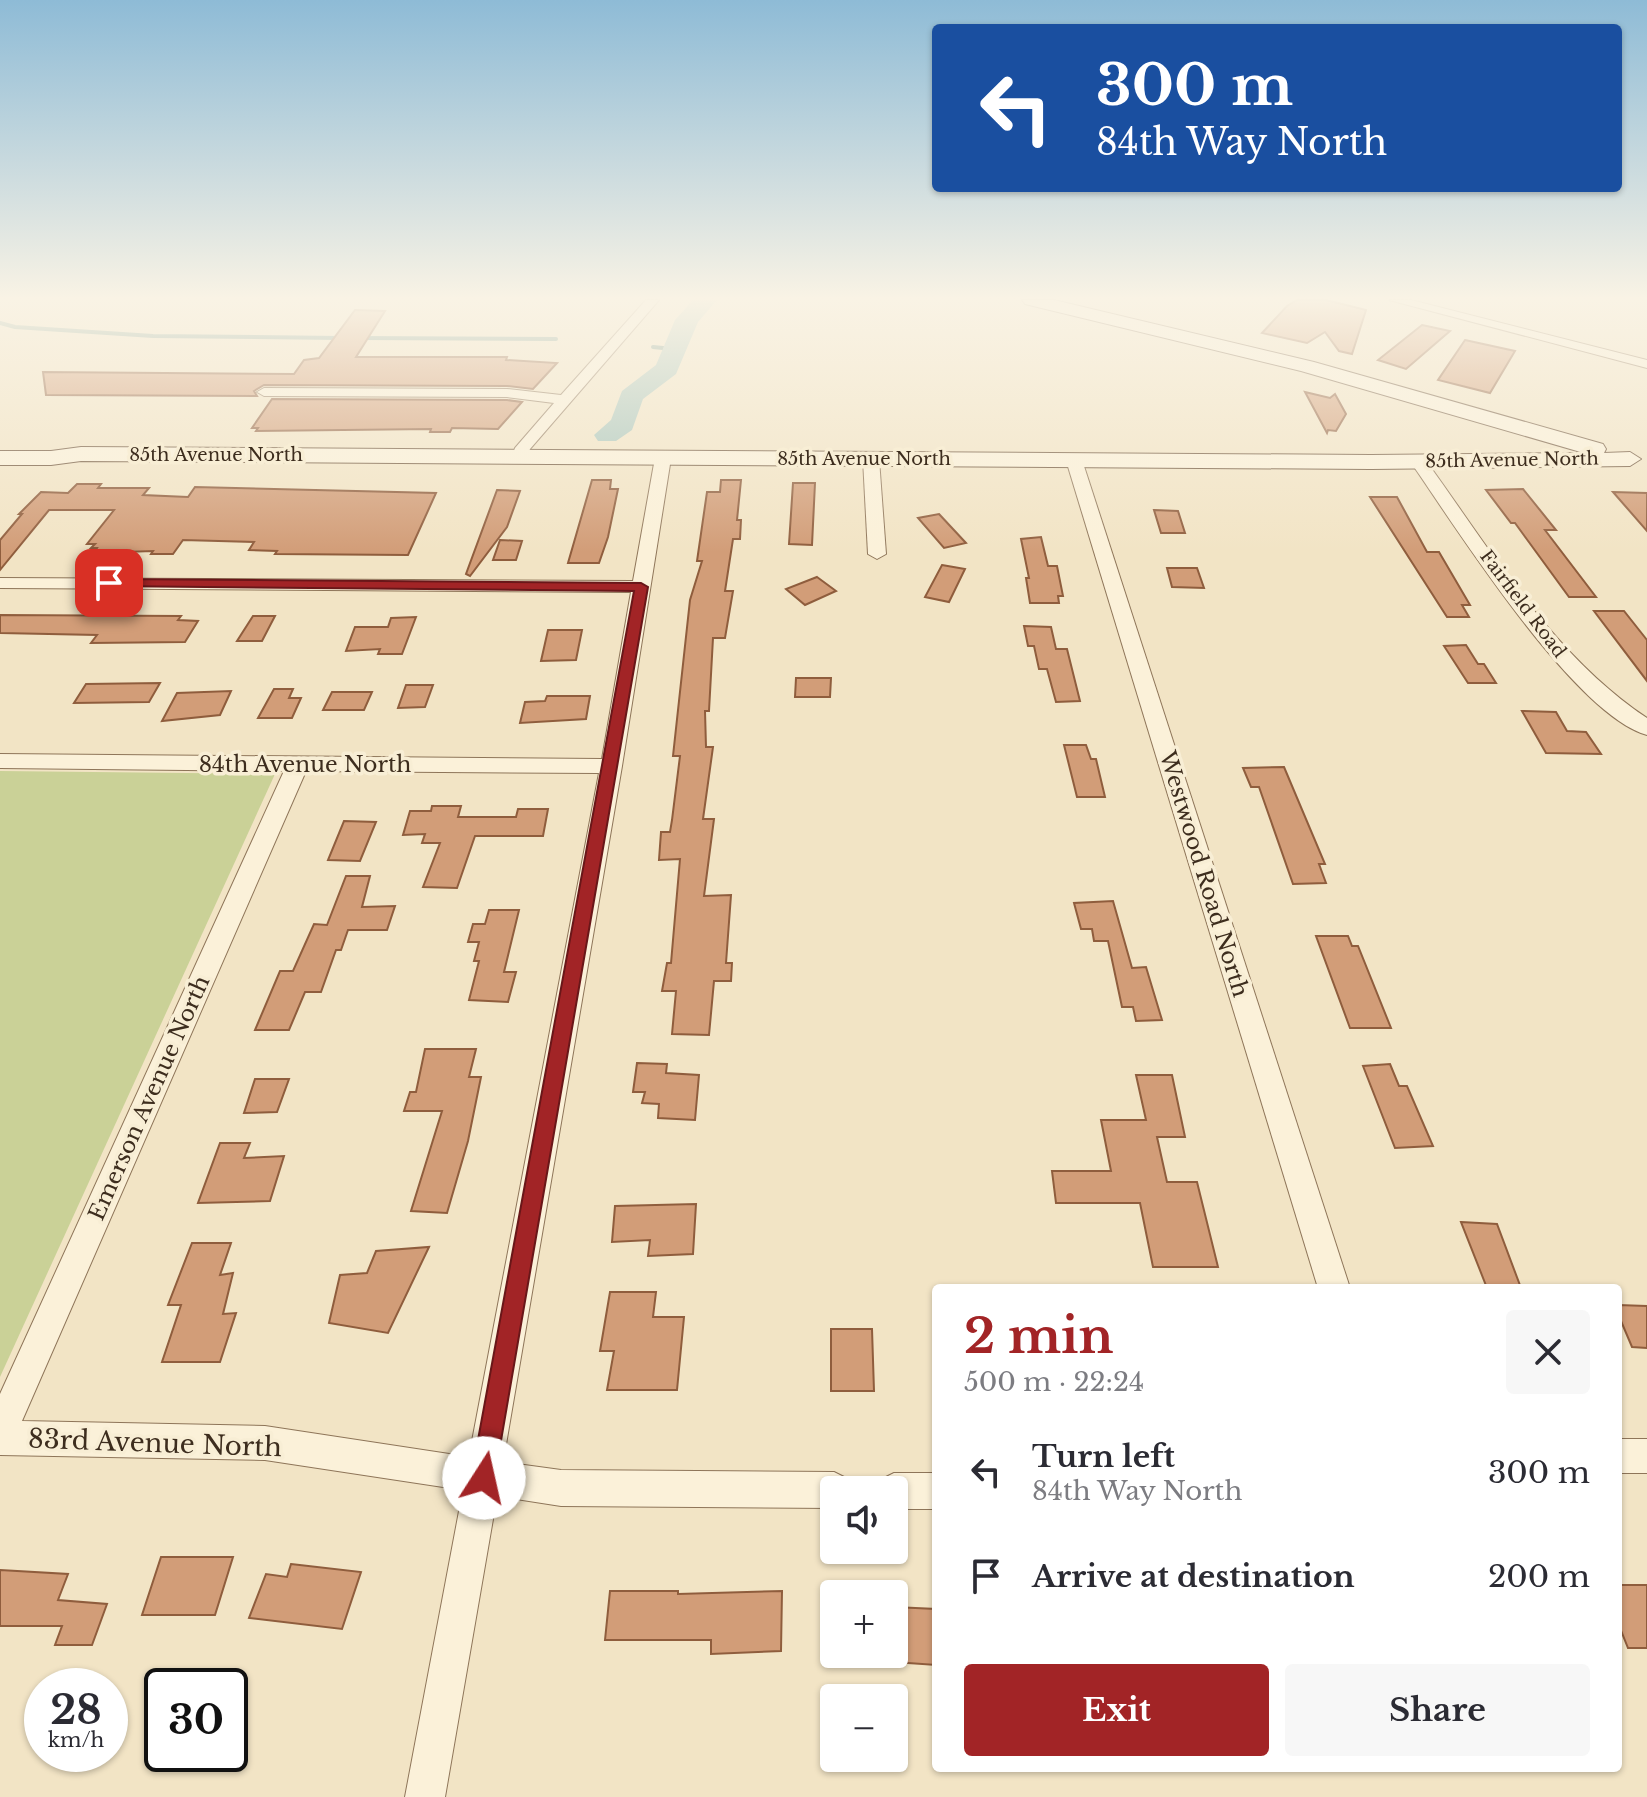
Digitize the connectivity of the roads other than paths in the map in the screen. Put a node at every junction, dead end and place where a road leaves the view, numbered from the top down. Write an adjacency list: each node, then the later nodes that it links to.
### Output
1 (578, 384): 4 (street)
2 (1367, 384): 5 (street)
3 (264, 392): 4 (street)
4 (564, 400): 8 (street)
5 (1480, 416): 12 (street); 15 (street)
6 (0, 447): 7 (street, 85th Avenue North)
7 (81, 454): 8 (street, 85th Avenue North); 9 (street, 85th Avenue North)
8 (520, 456): 10 (street, 85th Avenue North)
9 (0, 458)
10 (663, 458): 11 (street, 85th Avenue North); 18 (street)
11 (871, 459): 13 (street, 85th Avenue North); 16 (street)
12 (1487, 459): 14 (street, 85th Avenue North); 15 (street, 85th Avenue North)
13 (1074, 460): 14 (street, 85th Avenue North); 23 (street, Westwood Road North)
14 (1418, 461): 19 (street, Fairfield Road)
15 (1641, 461)
16 (877, 554)
17 (0, 583): 18 (street)
18 (641, 587): 22 (street)
19 (1647, 728)
20 (0, 761): 21 (street, 84th Avenue North)
21 (298, 764): 22 (street, 84th Avenue North); 24 (street, Emerson Avenue North)
22 (611, 766): 28 (street)
23 (1333, 1284)
24 (0, 1432)
25 (0, 1438): 28 (street, 83rd Avenue North)
26 (1622, 1456): 27 (street)
27 (1647, 1456)
28 (484, 1478): 29 (street, 83rd Avenue North); 32 (street)
29 (820, 1490)
30 (908, 1491): 31 (street)
31 (932, 1491)
32 (425, 1797)

